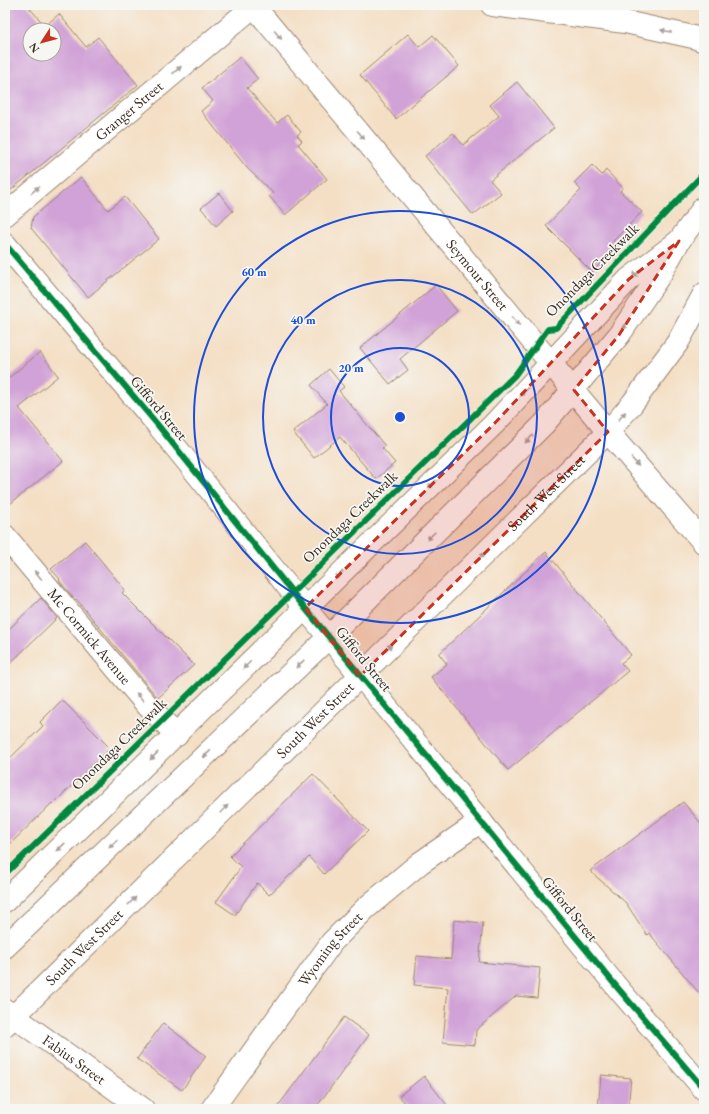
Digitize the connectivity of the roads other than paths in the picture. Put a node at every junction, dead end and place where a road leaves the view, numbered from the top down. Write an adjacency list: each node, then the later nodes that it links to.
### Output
1 (492, 5): 3 (street, one-way to 1)
2 (253, 6): 5 (street, Granger Street, one-way to 2); 9 (street, Seymour Street, one-way to 9)
3 (704, 41)
4 (704, 207): 6 (street)
5 (5, 215)
6 (679, 240): 9 (street, one-way to 9); 10 (street, one-way to 10)
7 (5, 244): 14 (street, Gifford Street)
8 (704, 294): 11 (street, South West Street, one-way to 8)
9 (551, 364): 10 (street, Seymour Street); 14 (street, one-way to 14)
10 (574, 390): 11 (street, Seymour Street); 15 (street, one-way to 15)
11 (608, 432): 13 (street, Seymour Street, one-way to 13); 16 (street, South West Street, one-way to 11)
12 (5, 536): 17 (street, Mc Cormick Avenue, one-way to 12)
13 (704, 543)
14 (305, 608): 15 (street, Gifford Street); 17 (street, one-way to 17)
15 (329, 637): 16 (street, Gifford Street); 20 (street, one-way to 20)
16 (360, 676): 18 (street, Gifford Street); 21 (street, South West Street, one-way to 16)
17 (177, 734): 19 (street, one-way to 19)
18 (481, 821): 22 (street, Gifford Street); 24 (street, Wyoming Street)
19 (5, 901)
20 (5, 948)
21 (8, 1017): 23 (street, Fabius Street)
22 (704, 1089)
23 (143, 1109)
24 (212, 1109)

